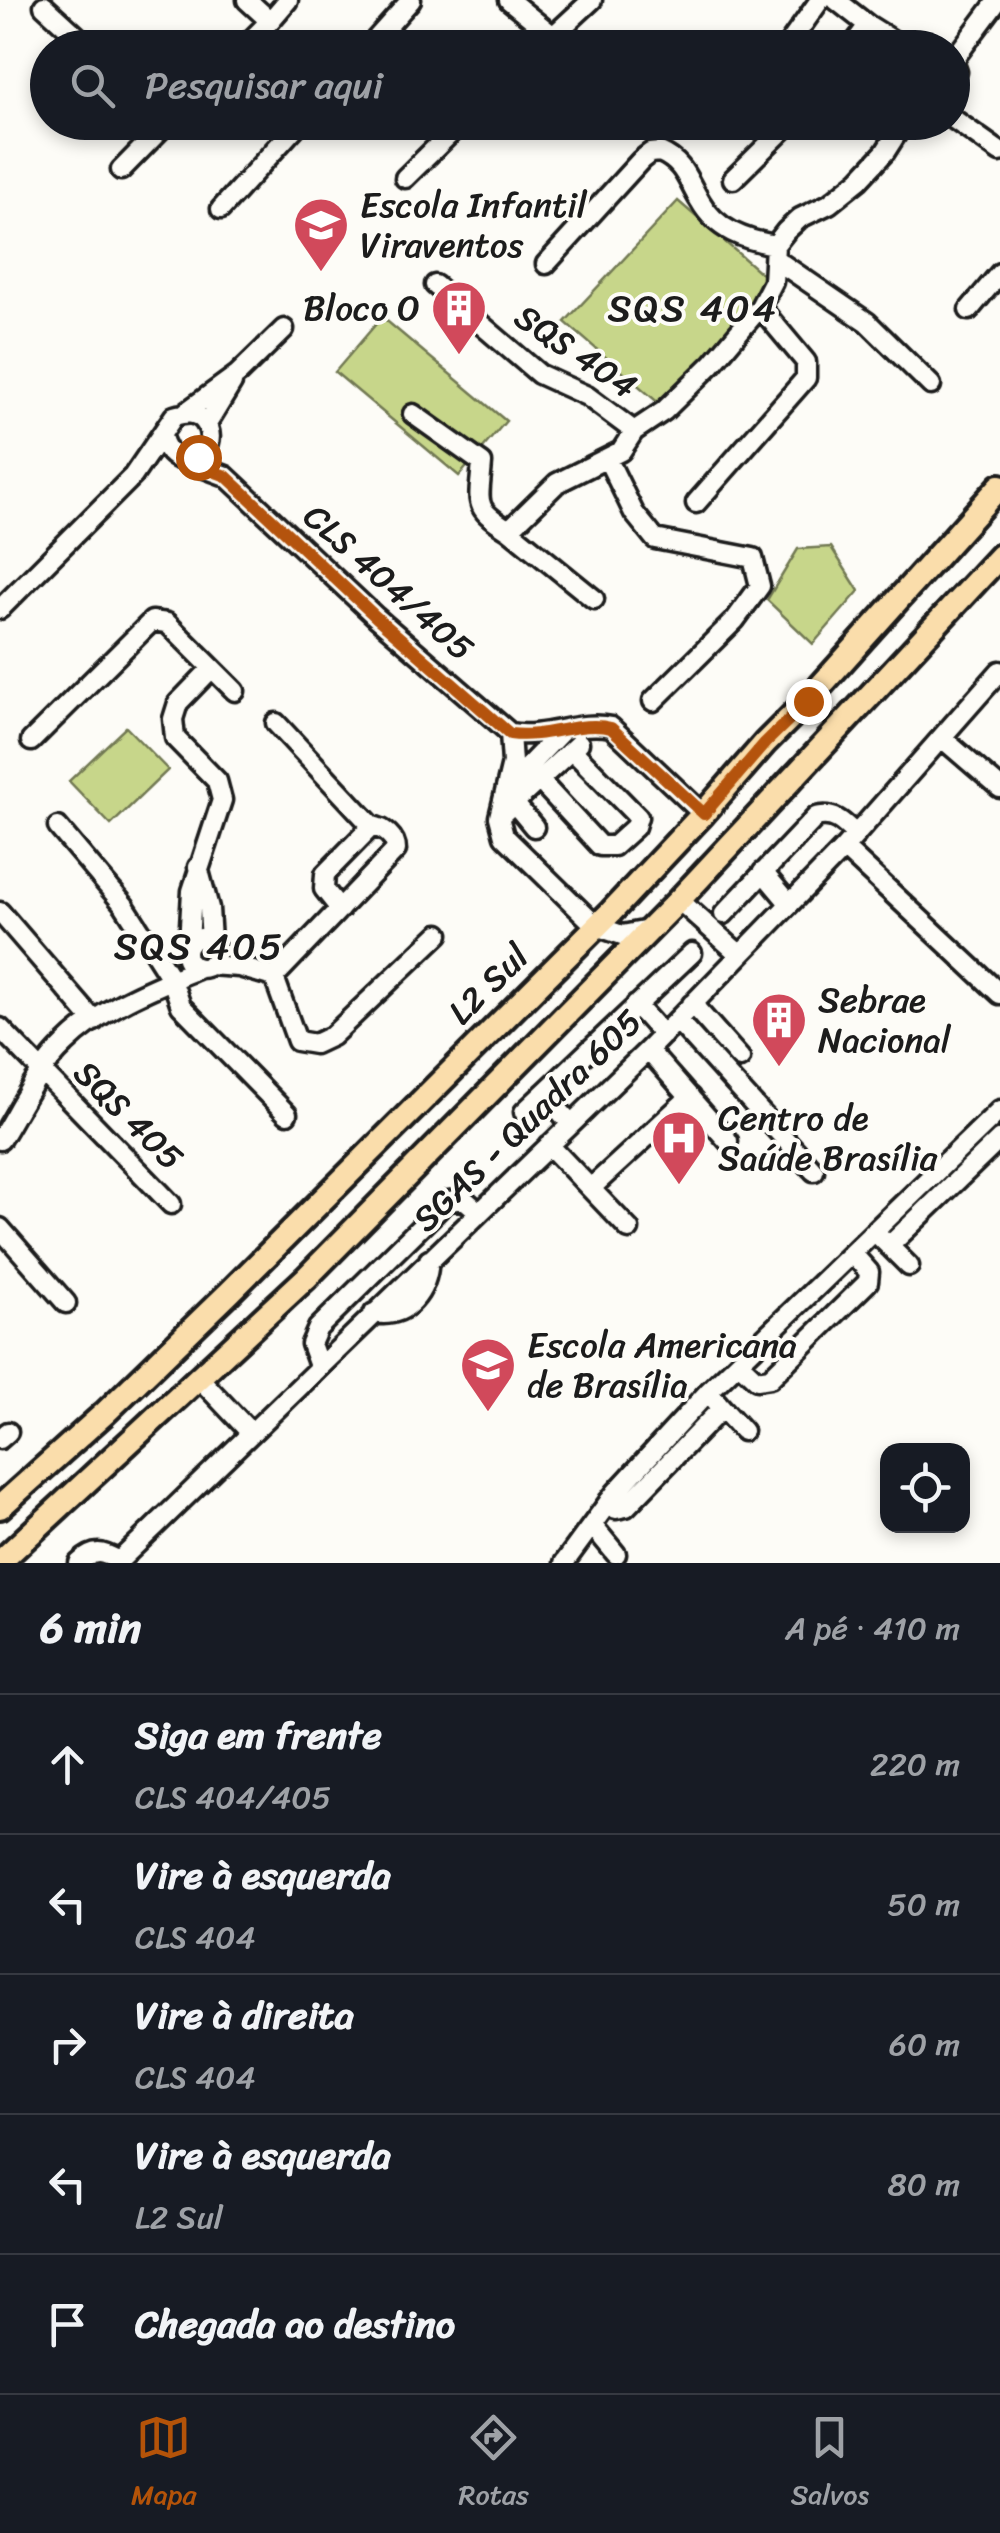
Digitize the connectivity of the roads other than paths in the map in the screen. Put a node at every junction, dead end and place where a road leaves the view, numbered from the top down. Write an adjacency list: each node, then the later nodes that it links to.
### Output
1 (247, 0): 10 (street)
2 (288, 0): 10 (street)
3 (411, 0): 14 (street)
4 (509, 0): 15 (street)
5 (592, 0): 16 (street)
6 (820, 0): 17 (street)
7 (836, 0): 11 (street)
8 (998, 0): 20 (street)
9 (44, 6): 12 (street)
10 (270, 21): 13 (street)
11 (868, 25): 18 (street); 19 (street)
12 (70, 30)
13 (261, 30)
14 (384, 30)
15 (536, 30)
16 (558, 30)
17 (799, 30)
18 (864, 30)
19 (876, 30)
20 (970, 37)
21 (970, 131): 27 (street)
22 (150, 140): 28 (street)
23 (284, 140): 31 (street)
24 (444, 140): 29 (street)
25 (773, 140): 30 (street)
26 (893, 140): 32 (street)
27 (1000, 152)
28 (121, 170)
29 (405, 178)
30 (733, 179)
31 (221, 210)
32 (775, 252): 33 (street, SQS 404); 36 (street, SQS 404); 40 (street, SQS 404)
33 (546, 264)
34 (1000, 273): 37 (street)
35 (434, 285): 44 (street, SQS 404)
36 (760, 307): 44 (street, SQS 404); 51 (street)
37 (969, 310)
38 (284, 330): 39 (street)
39 (238, 374): 41 (street); 43 (street)
40 (931, 386)
41 (186, 412): 43 (street); 45 (street)
42 (413, 414): 52 (street)
43 (208, 430): 46 (street); 49 (street, CLS 404/405)
44 (634, 431): 47 (street, SQS 404)
45 (162, 437): 46 (street); 48 (street)
46 (180, 459): 48 (street); 49 (street, CLS 404/405)
47 (608, 460): 52 (street, SQS 404); 60 (street)
48 (133, 476): 55 (street)
49 (226, 476): 65 (street, CLS 404/405)
50 (1000, 486): 59 (main road, L2 Sul)
51 (696, 503)
52 (509, 530): 54 (street)
53 (1000, 556): 63 (main road)
54 (594, 599)
55 (0, 609)
56 (212, 668): 58 (street); 67 (street); 80 (street)
57 (1000, 670): 66 (street, SGAS - Quadra 605)
58 (235, 691)
59 (808, 701): 63 (main road); 68 (main road, L2 Sul)
60 (653, 702)
61 (276, 723): 76 (street)
62 (597, 725): 64 (street); 69 (street); 75 (street)
63 (838, 728): 71 (main road)
64 (562, 730): 65 (street); 74 (street)
65 (510, 734): 74 (street)
66 (942, 739): 73 (street); 79 (street, SGAS - Quadra 605)
67 (30, 740)
68 (765, 743): 71 (main road); 75 (main road, L2 Sul)
69 (575, 747): 70 (street); 72 (street); 72 (street)
70 (595, 762)
71 (804, 766): 82 (main road)
72 (540, 782): 74 (street)
73 (1000, 788)
74 (512, 796): 77 (street); 87 (street)
75 (704, 814): 87 (main road, L2 Sul)
76 (372, 826): 84 (street); 84 (street)
77 (534, 827)
78 (58, 828): 96 (street)
79 (850, 842): 81 (street); 83 (street, SGAS - Quadra 605); 97 (street)
80 (198, 867): 90 (street); 91 (street)
81 (763, 872): 83 (street); 86 (street)
82 (679, 900): 88 (main road); 93 (street)
83 (790, 903): 93 (street, SGAS - Quadra 605)
84 (340, 909): 95 (street)
85 (0, 912): 102 (street, SQS 405)
86 (724, 914)
87 (596, 926): 88 (street); 98 (main road, L2 Sul)
88 (650, 930): 103 (main road)
89 (440, 934): 95 (street)
90 (212, 943): 91 (street); 94 (street); 95 (street)
91 (188, 947): 94 (street); 96 (street, SQS 405)
92 (692, 953): 100 (street)
93 (738, 954): 99 (street, SGAS - Quadra 605)
94 (204, 966): 95 (street, SQS 405); 96 (street, SQS 405)
95 (268, 975)
96 (164, 979): 102 (street, SQS 405); 115 (street)
97 (1000, 994)
98 (527, 995): 103 (main road); 105 (main road, L2 Sul)
99 (692, 1004): 101 (street, SGAS - Quadra 605); 109 (street)
100 (636, 1006): 106 (street); 111 (street)
101 (677, 1020): 106 (street, SGAS - Quadra 605); 121 (street)
102 (94, 1021): 110 (street, SQS 405)
103 (554, 1027): 108 (main road)
104 (0, 1028): 110 (street, SQS 405)
105 (488, 1032): 108 (main road); 137 (main road, L2 Sul)
106 (664, 1034): 107 (street, SGAS - Quadra 605)
107 (648, 1050): 112 (street); 116 (street, SGAS - Quadra 605)
108 (522, 1057): 134 (main road)
109 (740, 1058)
110 (41, 1072): 118 (street, SQS 405); 123 (street, SQS 405)
111 (544, 1093): 114 (street); 116 (street)
112 (690, 1097): 119 (street); 122 (street)
113 (1000, 1110): 127 (street)
114 (524, 1112)
115 (287, 1114)
116 (571, 1124): 120 (street, SGAS - Quadra 605)
117 (1000, 1139): 128 (street)
118 (0, 1140)
119 (728, 1140)
120 (549, 1145): 122 (street); 124 (street, SGAS - Quadra 605)
121 (814, 1171)
122 (592, 1187): 126 (street)
123 (171, 1204)
124 (479, 1212): 133 (street, SGAS - Quadra 605); 133 (street)
125 (0, 1228): 131 (street)
126 (629, 1229)
127 (875, 1231): 128 (street); 129 (street)
128 (889, 1246): 130 (street)
129 (852, 1253): 132 (street); 132 (street)
130 (909, 1266)
131 (66, 1303)
132 (739, 1362): 135 (street)
133 (319, 1366): 139 (street, SGAS - Quadra 605)
134 (200, 1379): 139 (street); 140 (main road)
135 (708, 1392): 136 (street); 143 (street)
136 (722, 1408): 138 (street); 143 (street)
137 (105, 1413): 140 (main road); 141 (main road, L2 Sul)
138 (743, 1431)
139 (251, 1433): 148 (street, SGAS - Quadra 605)
140 (130, 1443): 142 (main road)
141 (62, 1451): 142 (main road); 144 (main road, L2 Sul)
142 (97, 1474): 147 (main road)
143 (609, 1502): 145 (street)
144 (0, 1507)
145 (592, 1524): 146 (street); 150 (street)
146 (616, 1554)
147 (0, 1562)
148 (118, 1562): 149 (street)
149 (78, 1563)
150 (564, 1563)

